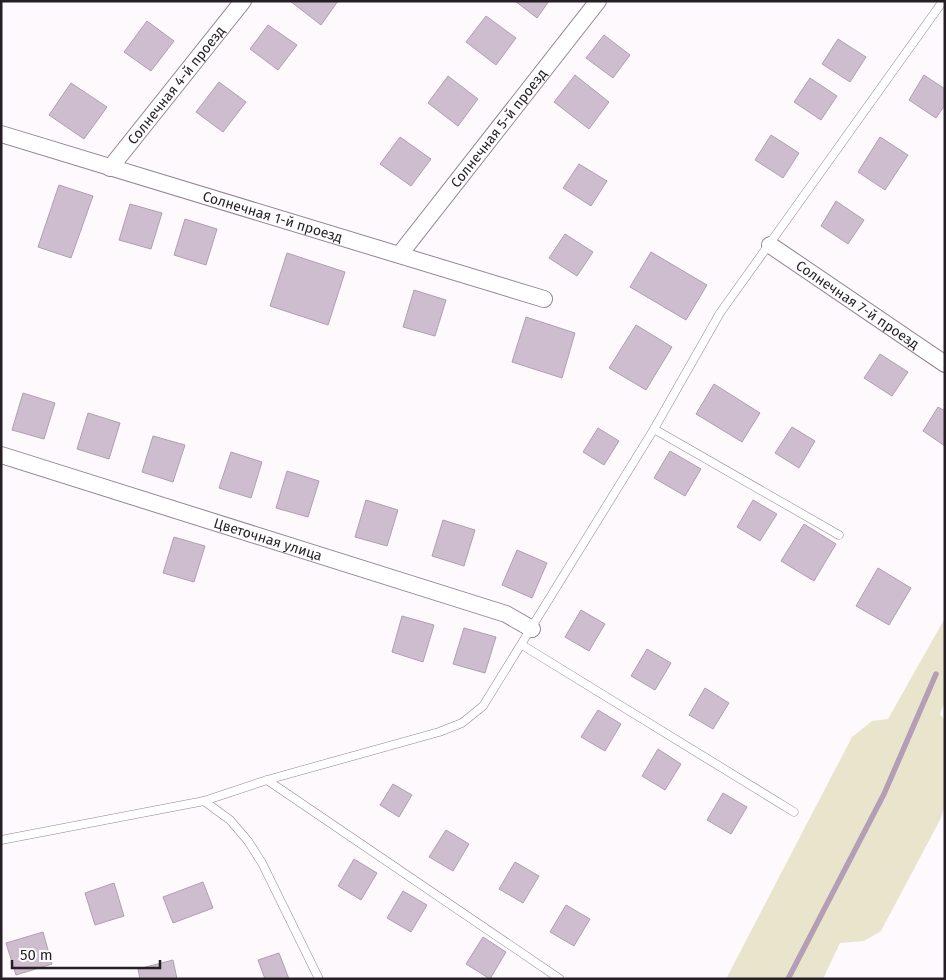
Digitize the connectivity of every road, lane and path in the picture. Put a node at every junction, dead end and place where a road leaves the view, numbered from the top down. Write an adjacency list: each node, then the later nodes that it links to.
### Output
1 (243, 1): 5 (street, Солнечная 4-й проезд)
2 (598, 1): 7 (street, Солнечная 5-й проезд)
3 (943, 1): 6 (lane)
4 (1, 134): 5 (street, Солнечная 1-й проезд)
5 (110, 168): 7 (street, Солнечная 1-й проезд)
6 (770, 245): 9 (street, Солнечная 7-й проезд); 10 (lane)
7 (400, 254): 8 (street, Солнечная 1-й проезд)
8 (544, 298)
9 (945, 364)
10 (654, 429): 12 (lane); 13 (lane)
11 (1, 455): 13 (street, Цветочная улица)
12 (839, 535)
13 (532, 628): 14 (lane)
14 (522, 645): 15 (lane); 17 (lane)
15 (267, 780): 16 (lane); 20 (lane)
16 (204, 801): 18 (lane); 19 (lane)
17 (794, 812)
18 (1, 840)
19 (319, 979)
20 (560, 979)

